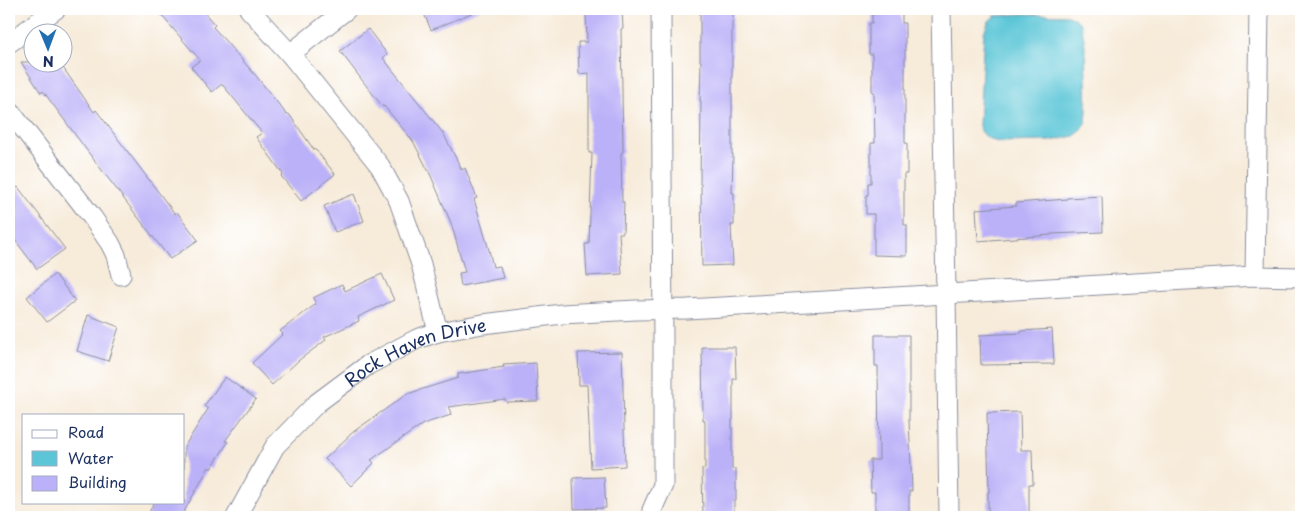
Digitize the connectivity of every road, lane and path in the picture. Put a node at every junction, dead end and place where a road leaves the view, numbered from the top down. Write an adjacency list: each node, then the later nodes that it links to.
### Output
1 (56, 9): 7 (street)
2 (249, 9): 8 (street)
3 (347, 9): 8 (street)
4 (661, 9): 14 (street)
5 (941, 9): 13 (street)
6 (1259, 9): 11 (street)
7 (9, 43)
8 (290, 54): 15 (street)
9 (9, 110): 10 (street)
10 (121, 275)
11 (1255, 276): 12 (street, Rock Haven Drive); 13 (street, Rock Haven Drive)
12 (1301, 277)
13 (946, 293): 14 (street, Rock Haven Drive); 18 (street)
14 (662, 310): 15 (street, Rock Haven Drive); 16 (street)
15 (438, 332): 17 (street, Rock Haven Drive)
16 (652, 510)
17 (236, 517)
18 (949, 517)

